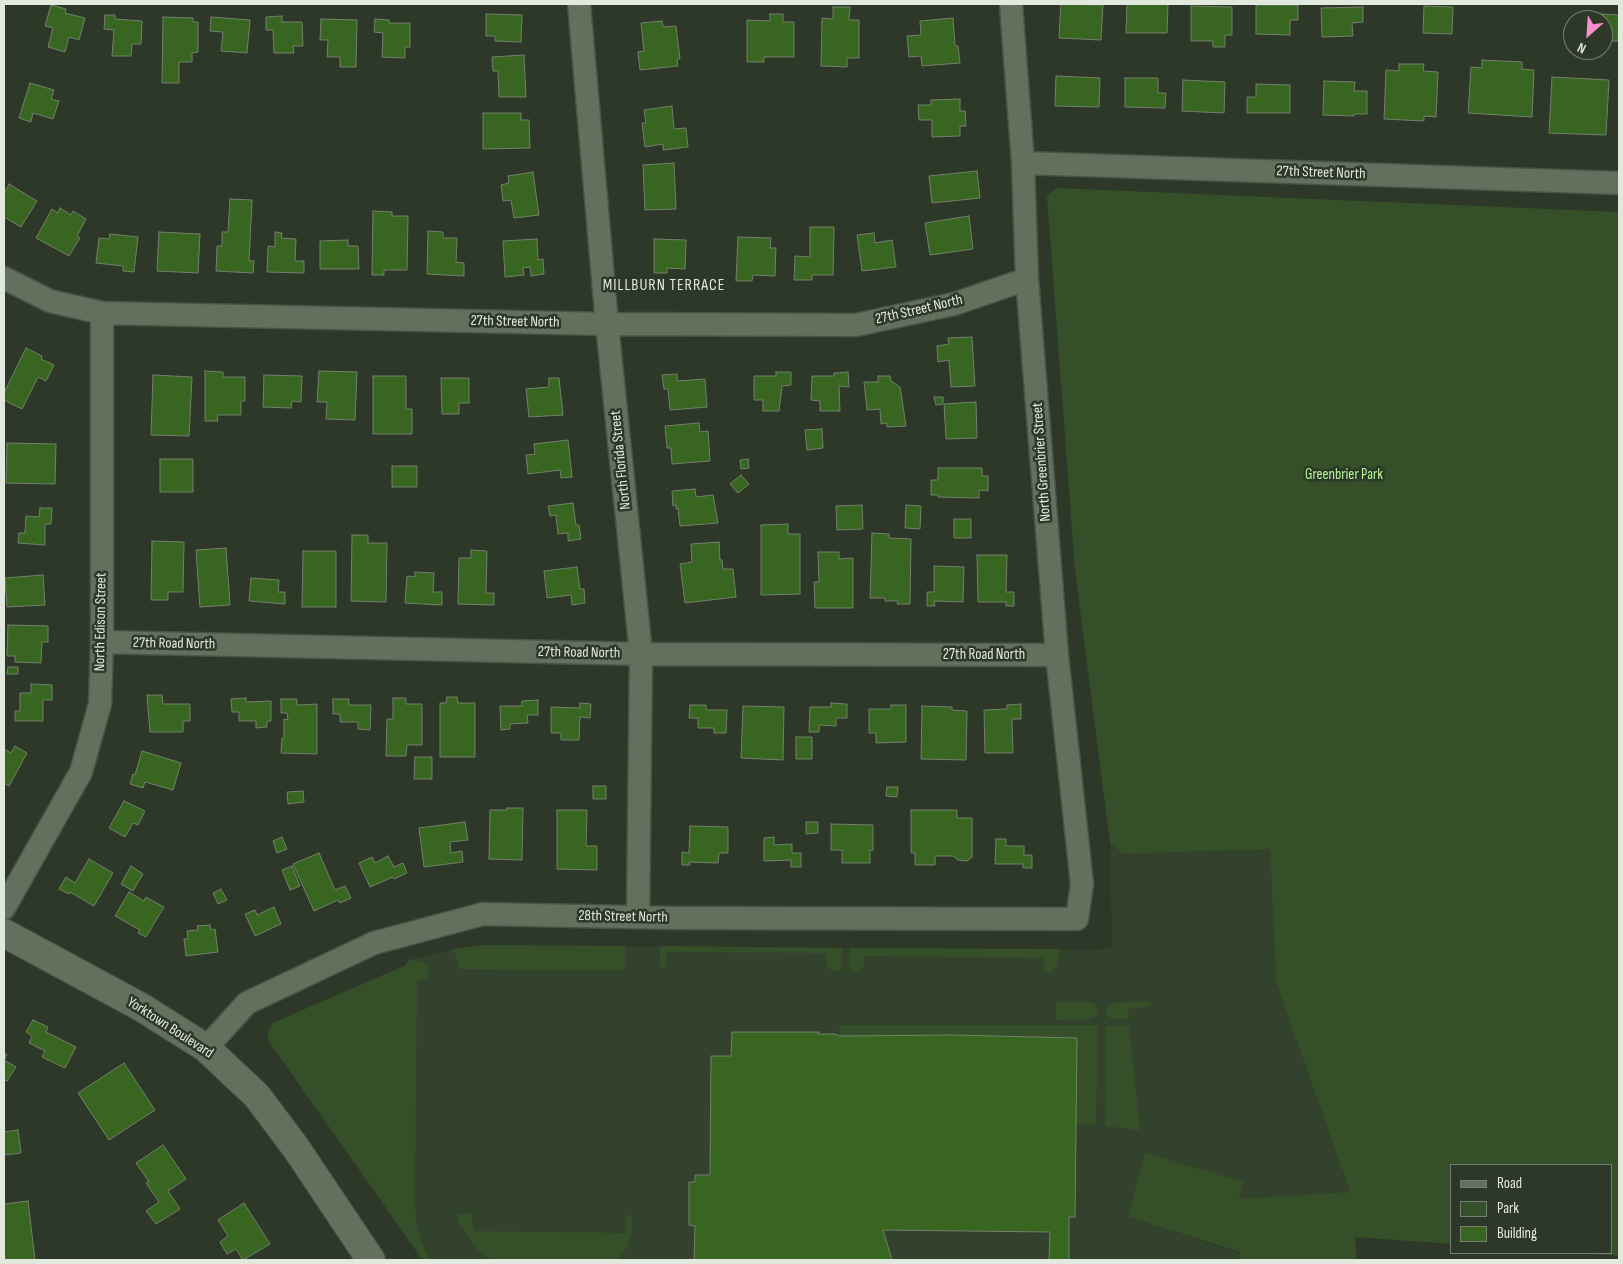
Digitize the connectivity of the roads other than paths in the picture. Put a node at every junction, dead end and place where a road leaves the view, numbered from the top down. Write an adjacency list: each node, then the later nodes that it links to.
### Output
1 (579, 4): 8 (street, North Florida Street)
2 (1012, 4): 3 (street, North Greenbrier Street)
3 (1023, 163): 4 (street, 27th Street North); 6 (street, North Greenbrier Street)
4 (1619, 183)
5 (4, 278): 7 (street, 27th Street North)
6 (1028, 279): 8 (street, 27th Street North); 11 (street, North Greenbrier Street)
7 (102, 314): 8 (street, 27th Street North); 9 (street, North Edison Street)
8 (607, 324): 10 (street, North Florida Street)
9 (102, 642): 10 (street, 27th Road North); 12 (street, North Edison Street)
10 (641, 654): 11 (street, 27th Road North); 13 (street, North Florida Street)
11 (1057, 655): 14 (street, North Greenbrier Street)
12 (4, 908)
13 (638, 917): 14 (street, 28th Street North); 16 (street, 28th Street North)
14 (1077, 920)
15 (4, 933): 16 (street, Yorktown Boulevard)
16 (206, 1048): 17 (street, Yorktown Boulevard)
17 (371, 1260)

